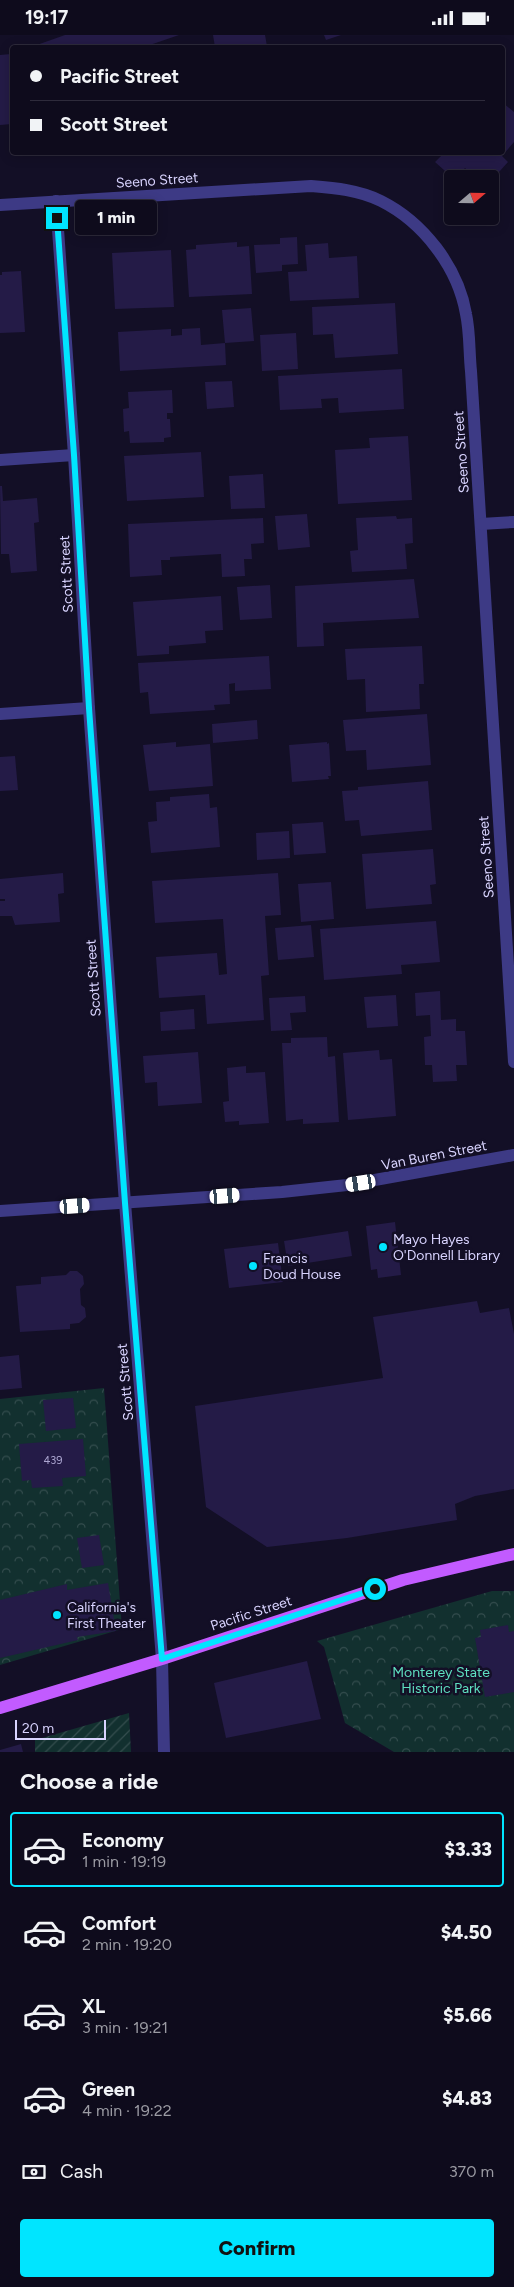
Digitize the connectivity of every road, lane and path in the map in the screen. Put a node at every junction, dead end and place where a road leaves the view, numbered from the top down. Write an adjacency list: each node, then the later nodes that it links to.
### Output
1 (56, 201): 2 (street, Seeno Street); 3 (street, Scott Street); 6 (street, Seeno Street)
2 (0, 205)
3 (74, 455): 4 (street); 7 (street, Scott Street)
4 (0, 460)
5 (514, 522): 6 (street)
6 (481, 524): 9 (street, Seeno Street)
7 (89, 708): 8 (street); 11 (street, Scott Street)
8 (0, 713)
9 (514, 1063)
10 (514, 1155): 11 (street, Van Buren Street)
11 (125, 1203): 12 (street, Van Buren Street); 14 (street, Scott Street)
12 (0, 1211)
13 (514, 1554): 14 (main road, Pacific Street)
14 (162, 1659): 15 (main road, Pacific Street); 16 (street, Scott Street)
15 (0, 1709)
16 (164, 1752)

